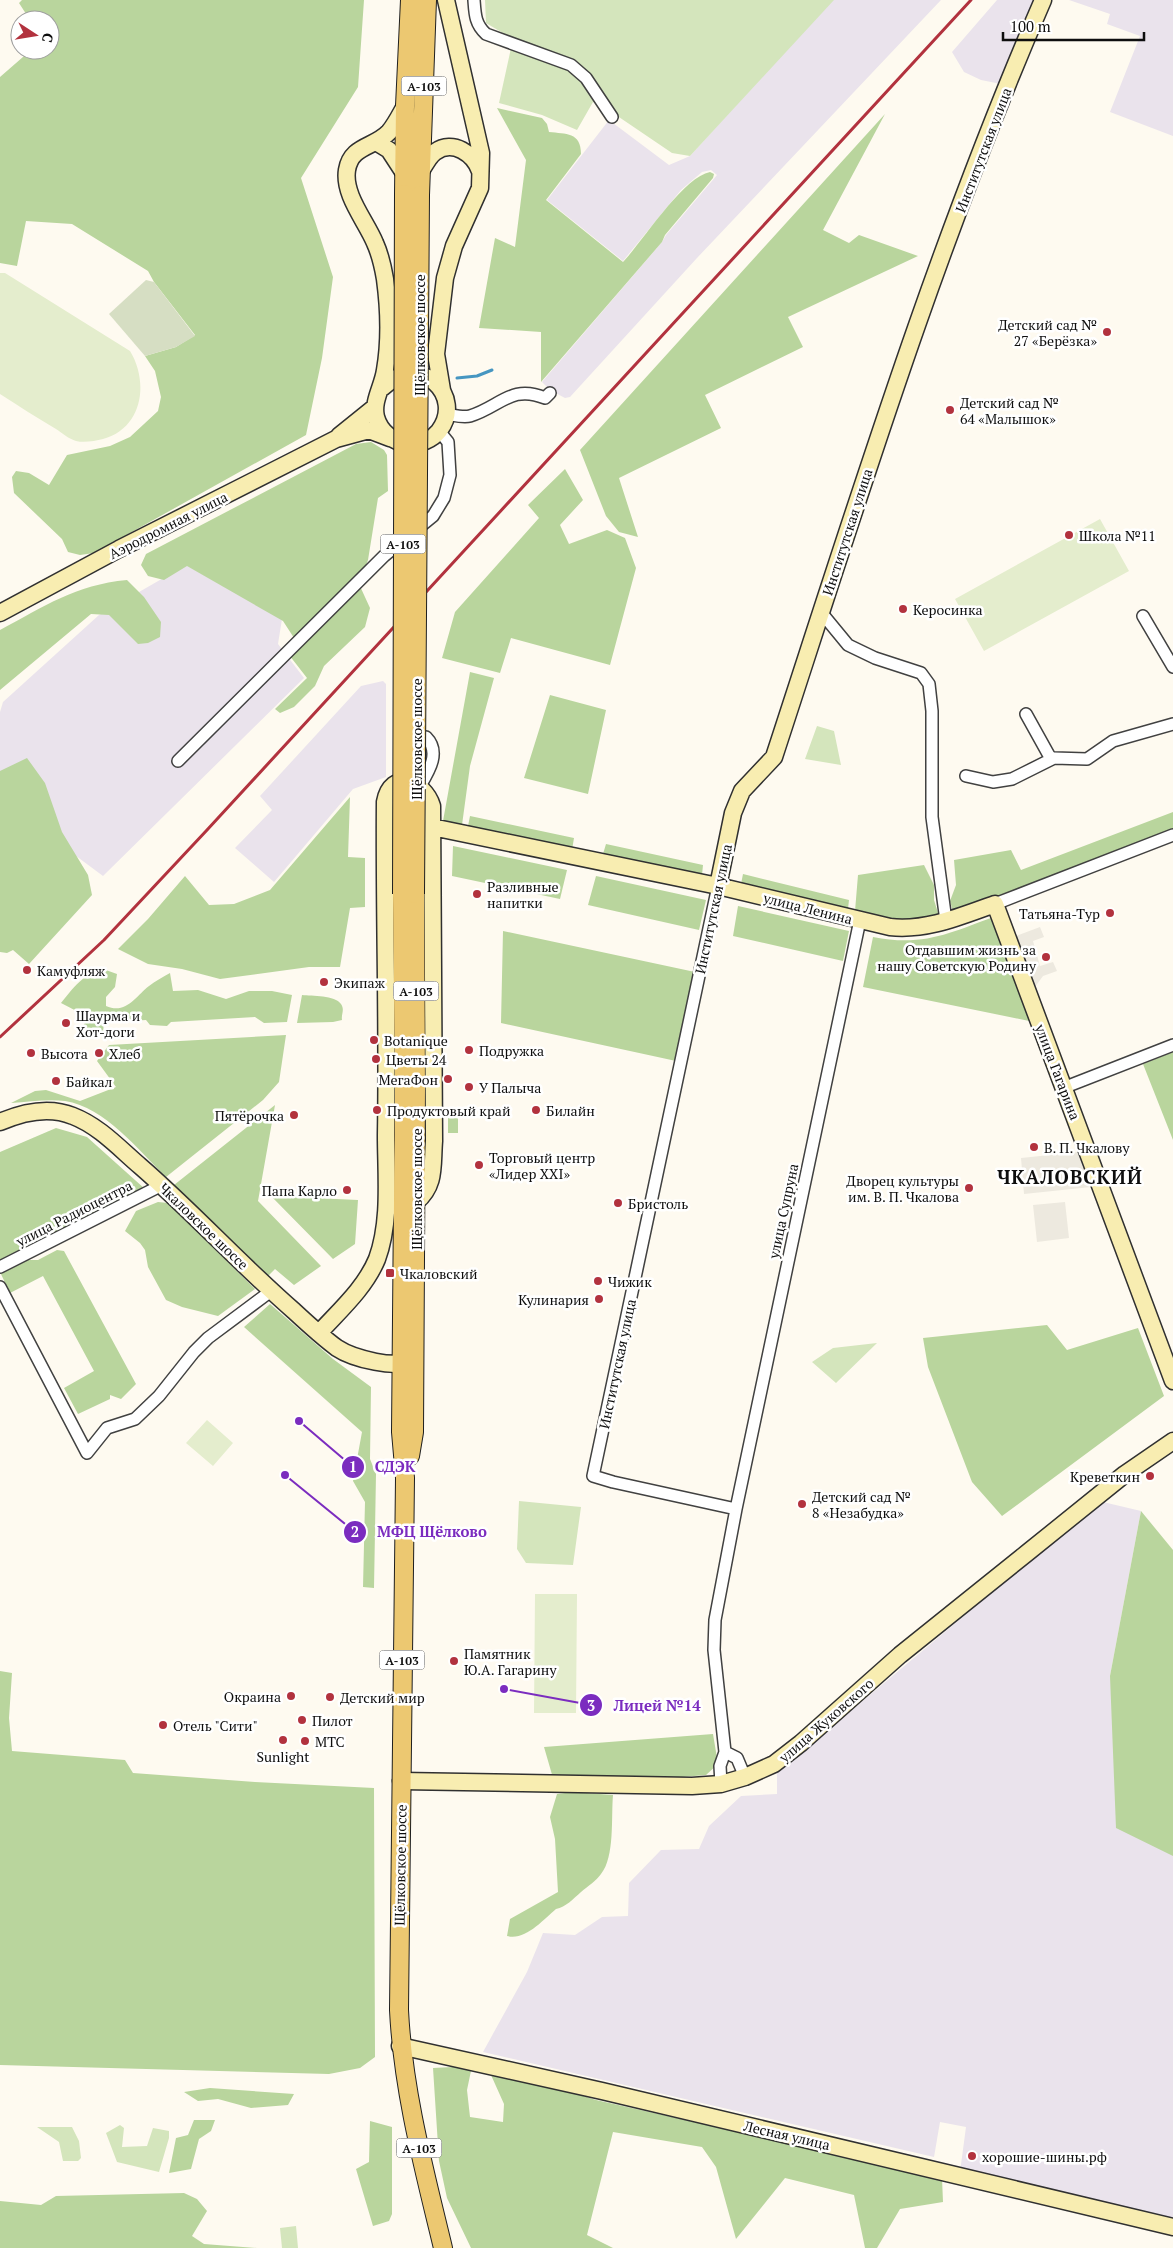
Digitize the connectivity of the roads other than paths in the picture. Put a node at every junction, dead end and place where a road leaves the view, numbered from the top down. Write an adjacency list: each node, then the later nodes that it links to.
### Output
1 (410, 0): 6 (main road, Щёлковское шоссе / А-103)
2 (427, 0): 9 (main road, Щёлковское шоссе / А-103)
3 (446, 0): 11 (street)
4 (474, 0): 7 (street)
5 (1043, 0): 24 (street, Институтская улица)
6 (405, 106): 8 (street); 10 (main road, Щёлковское шоссе / А-103)
7 (612, 117)
8 (376, 142): 10 (street); 13 (street)
9 (421, 171): 11 (street); 12 (main road, Щёлковское шоссе / А-103)
10 (404, 173): 12 (main road, Щёлковское шоссе / А-103)
11 (482, 175): 14 (street)
12 (412, 195): 38 (main road, Щёлковское шоссе / А-103, bridge)
13 (388, 342): 15 (street); 16 (street)
14 (436, 354): 15 (street); 17 (street)
15 (413, 373): 16 (street); 17 (street)
16 (382, 388): 19 (street)
17 (442, 390): 20 (street)
18 (550, 392): 20 (street)
19 (375, 407): 22 (street); 23 (street)
20 (446, 414): 21 (street)
21 (439, 431): 22 (street); 32 (street)
22 (390, 438): 23 (street)
23 (336, 439): 25 (street, Аэродромная улица)
24 (820, 612): 37 (street, Институтская улица); 41 (street)
25 (0, 613)
26 (1143, 616): 27 (street)
27 (1173, 667)
28 (1026, 714): 31 (street)
29 (1173, 724): 31 (street)
30 (426, 737): 34 (street)
31 (1051, 760): 33 (street)
32 (178, 761)
33 (966, 776)
34 (420, 786): 35 (street, А-103); 50 (street, А-103)
35 (432, 827): 37 (street, улица Ленина); 46 (street, А-103)
36 (1173, 834): 39 (street, улица Ленина)
37 (718, 886): 40 (street, улица Ленина); 60 (street, Институтская улица)
38 (409, 894): 46 (main road, Щёлковское шоссе / А-103); 51 (main road, Щёлковское шоссе / А-103)
39 (995, 904): 41 (street, улица Ленина); 43 (street, улица Гагарина)
40 (860, 920): 41 (street, улица Ленина); 60 (street, улица Супруна)
41 (946, 921)
42 (1173, 1045): 43 (street)
43 (1063, 1088): 56 (street, улица Гагарина)
44 (0, 1122): 45 (street, Чкаловское шоссе)
45 (162, 1185): 47 (street, улица Радиоцентра); 49 (street, Чкаловское шоссе)
46 (416, 1202): 54 (main road, Щёлковское шоссе / А-103)
47 (0, 1267)
48 (0, 1287): 49 (street)
49 (271, 1291): 50 (street); 52 (street, Чкаловское шоссе)
50 (333, 1317): 52 (street, А-103); 53 (street)
51 (402, 1332): 54 (main road, Щёлковское шоссе / А-103); 55 (street)
52 (319, 1333): 53 (street, Чкаловское шоссе)
53 (338, 1348): 55 (street, Чкаловское шоссе)
54 (408, 1360): 55 (street, Чкаловское шоссе); 57 (main road, Щёлковское шоссе / А-103); 59 (main road, Щёлковское шоссе / А-103)
55 (371, 1361): 57 (street)
56 (1173, 1381)
57 (402, 1394): 59 (main road, Щёлковское шоссе / А-103)
58 (1173, 1441): 62 (street, улица Жуковского)
59 (406, 1478): 63 (main road, Щёлковское шоссе / А-103)
60 (736, 1509): 61 (street)
61 (725, 1752): 62 (street); 64 (street)
62 (744, 1777): 64 (street, улица Жуковского)
63 (401, 1780): 64 (street, улица Жуковского); 65 (main road, Щёлковское шоссе / А-103)
64 (721, 1784)
65 (400, 2046): 66 (street, Лесная улица); 67 (main road, Щёлковское шоссе / А-103)
66 (1173, 2227)
67 (443, 2248)

